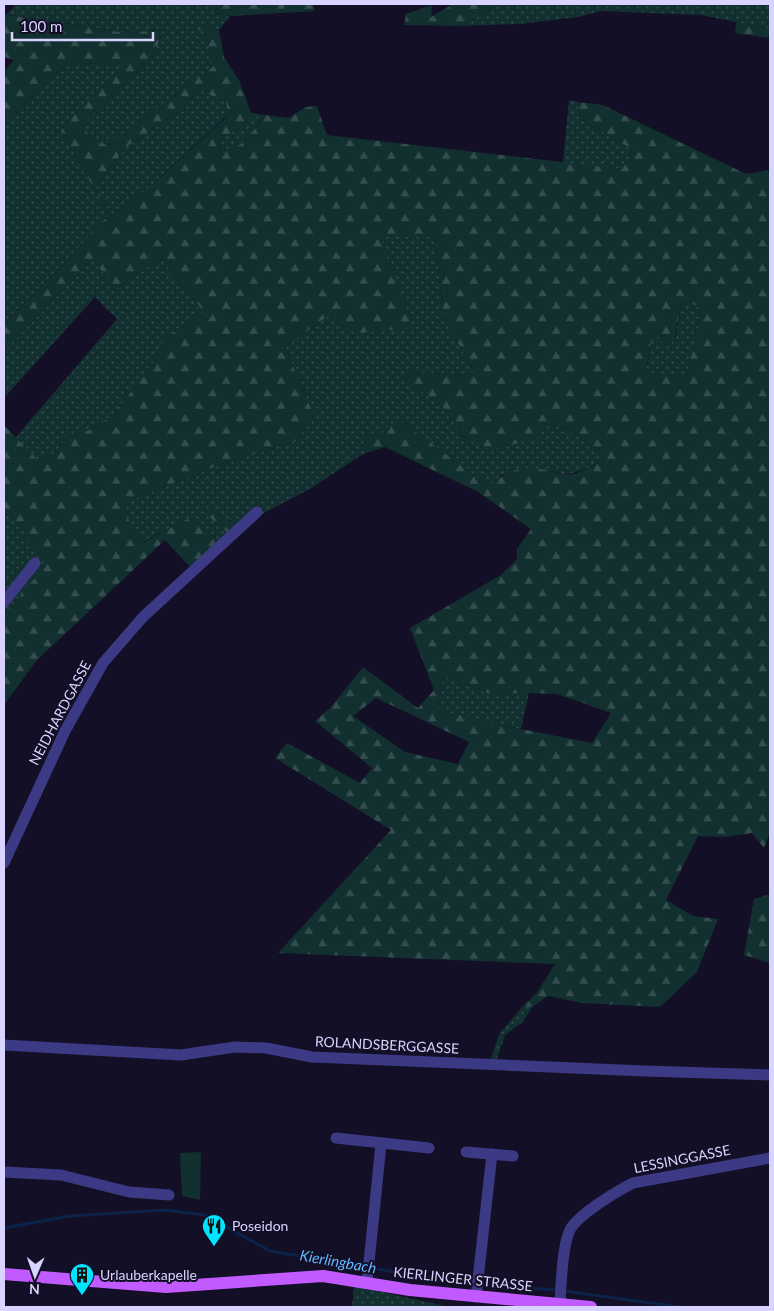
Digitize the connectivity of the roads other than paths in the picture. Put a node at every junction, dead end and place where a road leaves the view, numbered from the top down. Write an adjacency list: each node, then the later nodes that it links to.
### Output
1 (257, 512): 4 (street, NEIDHARDGASSE)
2 (35, 564): 3 (street)
3 (4, 602)
4 (4, 863)
5 (4, 1045): 6 (street, ROLANDSBERGGASSE)
6 (770, 1075)
7 (336, 1138): 8 (street)
8 (381, 1144): 9 (street); 17 (street)
9 (429, 1148)
10 (466, 1152): 11 (street)
11 (492, 1154): 12 (street); 18 (street)
12 (513, 1156)
13 (770, 1158): 19 (street, LESSINGGASSE)
14 (4, 1172): 15 (street)
15 (169, 1195)
16 (4, 1274): 17 (main road, KIERLINGER STRASSE)
17 (367, 1279): 18 (main road, KIERLINGER STRASSE)
18 (476, 1290): 19 (main road, KIERLINGER STRASSE)
19 (561, 1296): 20 (main road, KIERLINGER STRASSE)
20 (591, 1307)

